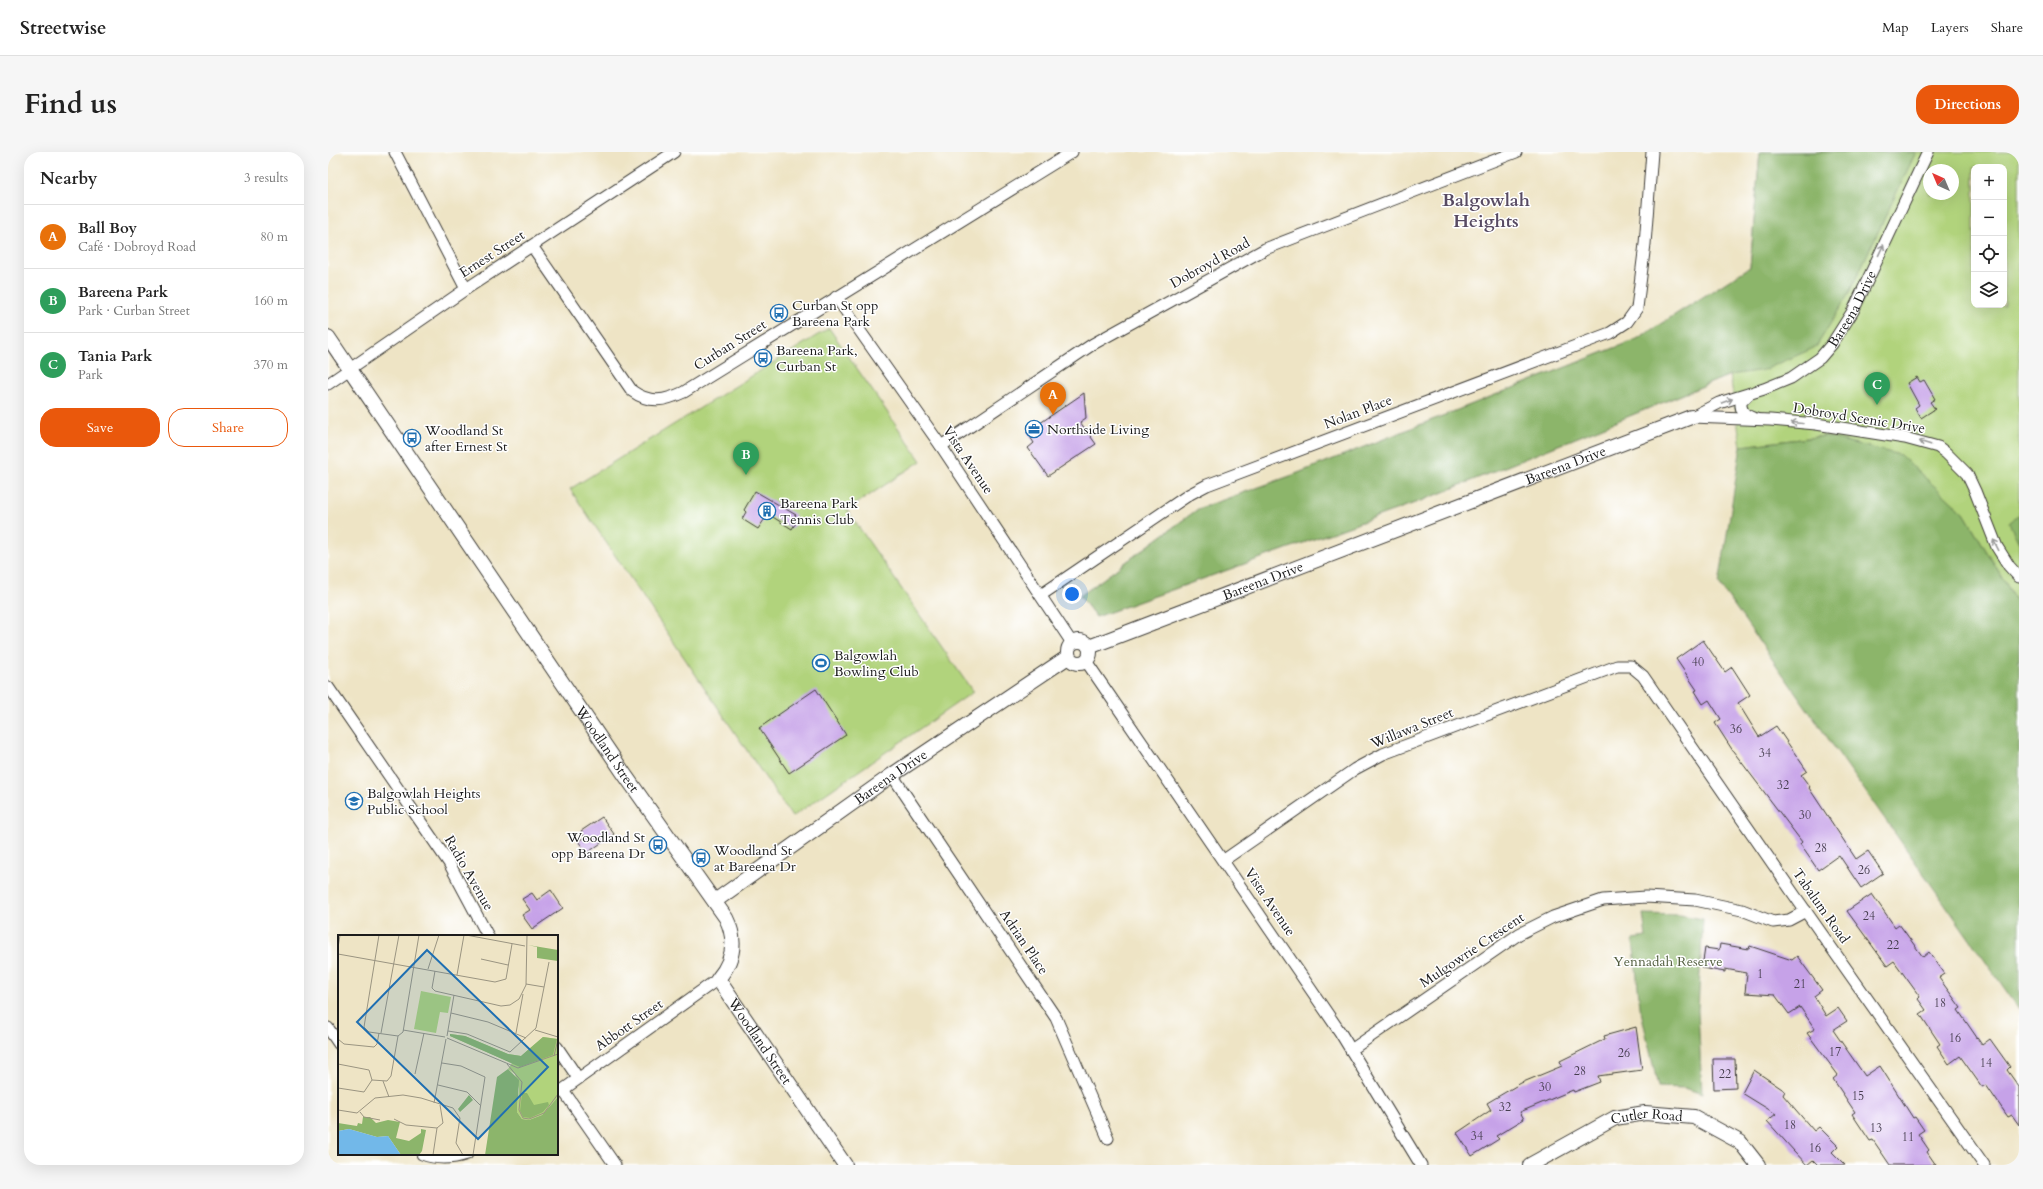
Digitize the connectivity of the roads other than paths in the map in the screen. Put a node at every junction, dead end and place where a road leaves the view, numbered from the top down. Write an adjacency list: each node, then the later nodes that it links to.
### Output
1 (395, 152): 8 (street)
2 (674, 152): 7 (street, Ernest Street)
3 (1072, 152): 9 (street, Curban Street)
4 (1516, 152): 16 (street, Dobroyd Road)
5 (1652, 152): 18 (street, Nolan Place)
6 (1928, 152): 13 (street, Bareena Drive, one-way to 6)
7 (532, 246): 8 (street, Ernest Street); 9 (street, Curban Street)
8 (466, 289): 11 (street, Ernest Street)
9 (836, 297): 16 (street, Vista Avenue)
10 (328, 337): 11 (street, Woodland Street)
11 (350, 369): 12 (street, Ernest Street); 26 (street, Woodland Street)
12 (328, 384)
13 (1749, 394): 14 (street, Bareena Drive, one-way to 13); 15 (street)
14 (1691, 417): 15 (street, Dobroyd Scenic Drive); 20 (street, Bareena Drive)
15 (1756, 420): 17 (street, Dobroyd Scenic Drive, one-way to 15)
16 (941, 446): 18 (street, Vista Avenue)
17 (2019, 577)
18 (1041, 595): 19 (street, Vista Avenue)
19 (1072, 643): 20 (street); 21 (street)
20 (1087, 654): 21 (street); 25 (street, Vista Avenue)
21 (1068, 657): 24 (street, Bareena Drive)
22 (1631, 666): 25 (street, Willawa Street); 27 (street, Tabalum Road)
23 (328, 687): 28 (street, Radio Avenue)
24 (892, 776): 26 (street, Bareena Drive); 36 (street, Adrian Place)
25 (1224, 860): 33 (street, Vista Avenue)
26 (715, 901): 29 (street, Woodland Street)
27 (1806, 911): 33 (street, Mulgowrie Crescent); 44 (street, Tabalum Road)
28 (487, 935)
29 (718, 980): 34 (street, Abbott Street); 40 (street, Woodland Street)
30 (328, 1028): 31 (street)
31 (338, 1043)
32 (558, 1048): 34 (street)
33 (1351, 1050): 41 (street, Vista Avenue)
34 (578, 1078): 35 (street, Abbott Street)
35 (560, 1092): 39 (street)
36 (1108, 1138)
37 (463, 1155): 38 (street)
38 (428, 1156)
39 (615, 1165)
40 (845, 1165)
41 (1421, 1165)
42 (1530, 1165): 43 (street, Cutler Road)
43 (1758, 1165)
44 (1984, 1165)

